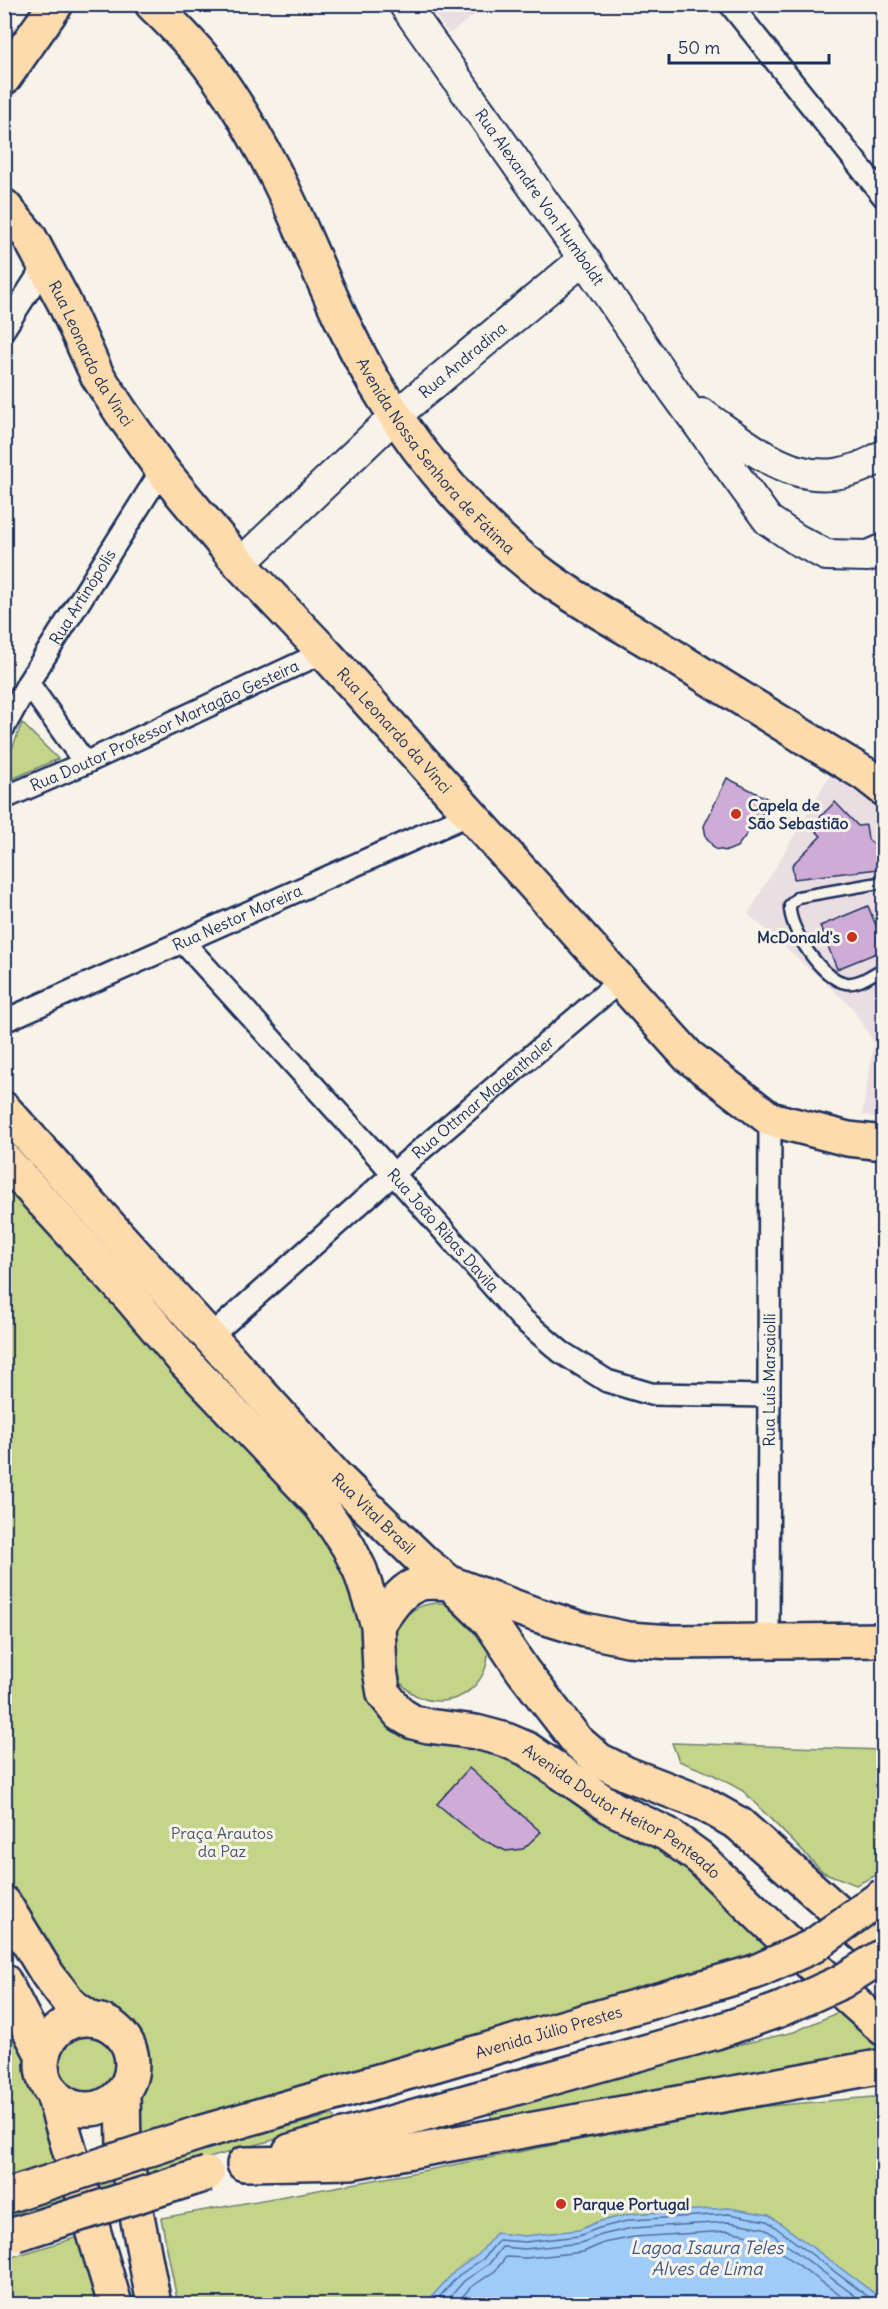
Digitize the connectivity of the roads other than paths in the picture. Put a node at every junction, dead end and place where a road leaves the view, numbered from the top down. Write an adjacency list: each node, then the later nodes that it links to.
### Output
1 (56, 4): 5 (main road)
2 (152, 4): 12 (main road, Avenida Nossa Senhora de Fátima)
3 (404, 4): 8 (street, Rua Alexandre Von Humboldt)
4 (730, 4): 6 (street)
5 (4, 78)
6 (884, 197)
7 (4, 206): 9 (main road, Rua Leonardo da Vinci)
8 (584, 259): 11 (street, Rua Alexandre Von Humboldt); 12 (street, Rua Andradina)
9 (45, 265): 10 (street); 14 (main road, Rua Leonardo da Vinci)
10 (4, 329)
11 (674, 391): 13 (street, Rua Alexandre Von Humboldt); 15 (street, Rua Alexandre Von Humboldt)
12 (395, 416): 16 (street, Rua Andradina); 21 (main road, Avenida Nossa Senhora de Fátima)
13 (884, 455)
14 (162, 470): 16 (main road, Rua Leonardo da Vinci); 18 (street, Rua Artinópolis)
15 (884, 549)
16 (240, 564): 17 (main road, Rua Leonardo da Vinci)
17 (324, 652): 20 (street, Rua Doutor Professor Martagão Gesteira); 23 (main road, Rua Leonardo da Vinci)
18 (28, 683): 19 (street, Rua Artinópolis); 20 (street)
19 (4, 727)
20 (85, 763): 22 (street, Rua Doutor Professor Martagão Gesteira)
21 (879, 784)
22 (4, 798)
23 (470, 814): 25 (street, Rua Nestor Moreira); 27 (main road, Rua Leonardo da Vinci)
24 (884, 882): 26 (lane)
25 (183, 943): 28 (street, Rua Nestor Moreira); 33 (street, Rua João Ribas Davila)
26 (884, 968)
27 (620, 981): 30 (main road, Rua Leonardo da Vinci); 33 (street, Rua Ottmar Magenthaler)
28 (4, 1021)
29 (4, 1109): 34 (main road, Rua Vital Brasil)
30 (770, 1119): 31 (main road, Rua Leonardo da Vinci); 35 (street, Rua Luís Marsaiolli)
31 (884, 1143)
32 (4, 1159): 37 (main road, Rua Vital Brasil)
33 (393, 1174): 34 (street, Rua Ottmar Magenthaler); 35 (street, Rua João Ribas Davila)
34 (211, 1336): 36 (main road, Rua Vital Brasil)
35 (769, 1396): 38 (street, Rua Luís Marsaiolli)
36 (450, 1583): 37 (main road); 38 (main road, Rua Vital Brasil); 42 (main road, Avenida Doutor Heitor Penteado)
37 (378, 1625): 45 (main road, Avenida Doutor Heitor Penteado)
38 (768, 1640): 39 (main road, Rua Vital Brasil)
39 (884, 1640)
40 (884, 1895): 51 (main road, Avenida Júlio Prestes, bridge)
41 (4, 1903): 44 (main road)
42 (884, 1954): 50 (main road, bridge)
43 (4, 1981): 46 (main road)
44 (91, 2019): 46 (main road); 49 (main road)
45 (884, 2029)
46 (43, 2056): 48 (main road)
47 (884, 2066): 50 (main road)
48 (52, 2091): 49 (main road); 53 (main road)
49 (123, 2092): 54 (main road)
50 (244, 2164): 52 (main road, bridge)
51 (4, 2197)
52 (10, 2236)
53 (115, 2304)
54 (154, 2304)

